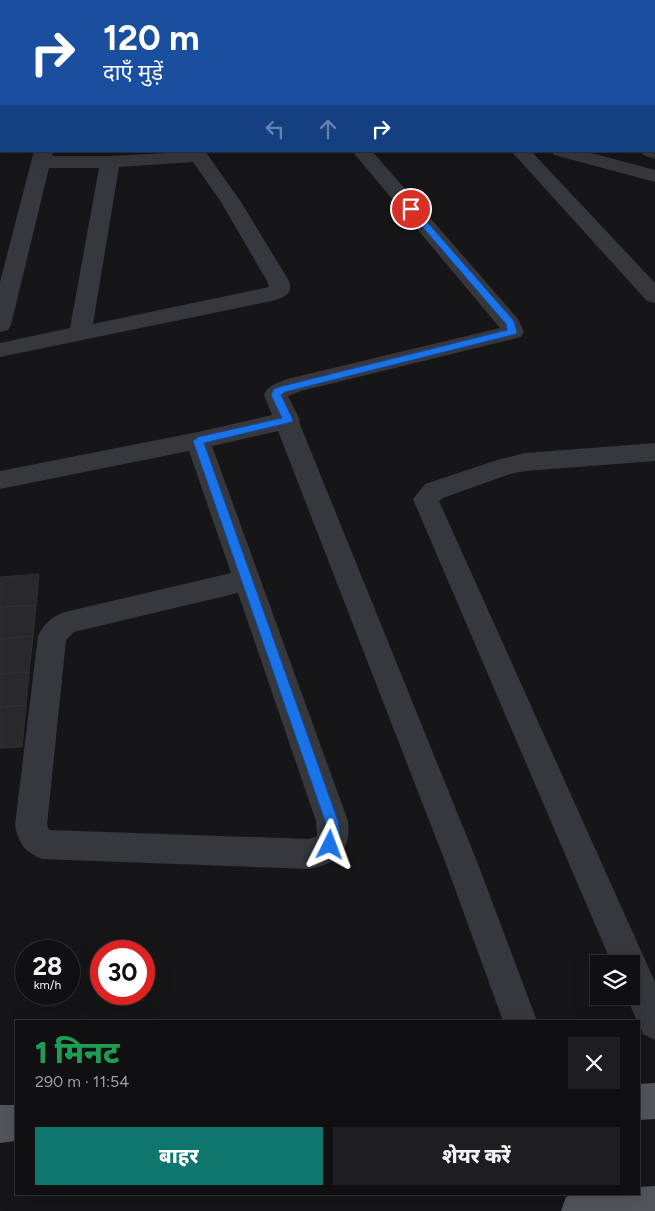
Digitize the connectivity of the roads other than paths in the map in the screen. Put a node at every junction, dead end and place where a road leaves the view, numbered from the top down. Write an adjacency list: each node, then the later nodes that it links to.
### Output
1 (362, 152): 12 (street)
2 (521, 152): 8 (street)
3 (565, 152): 7 (street)
4 (196, 154): 6 (street); 10 (street)
5 (43, 157): 6 (street); 9 (street)
6 (110, 162): 10 (street)
7 (655, 176)
8 (655, 296)
9 (0, 325)
10 (80, 333): 11 (street)
11 (0, 350)
12 (288, 420): 13 (street); 19 (street)
13 (198, 441): 15 (street); 16 (street)
14 (655, 452): 17 (street)
15 (0, 480)
16 (247, 580): 16 (street)
17 (625, 955)
18 (640, 988): 20 (street)
19 (520, 1020)
20 (655, 1022)
21 (655, 1101): 22 (main road)
22 (640, 1102)
23 (15, 1123): 24 (main road)
24 (0, 1124)
25 (655, 1205): 26 (main road)
26 (580, 1211)

